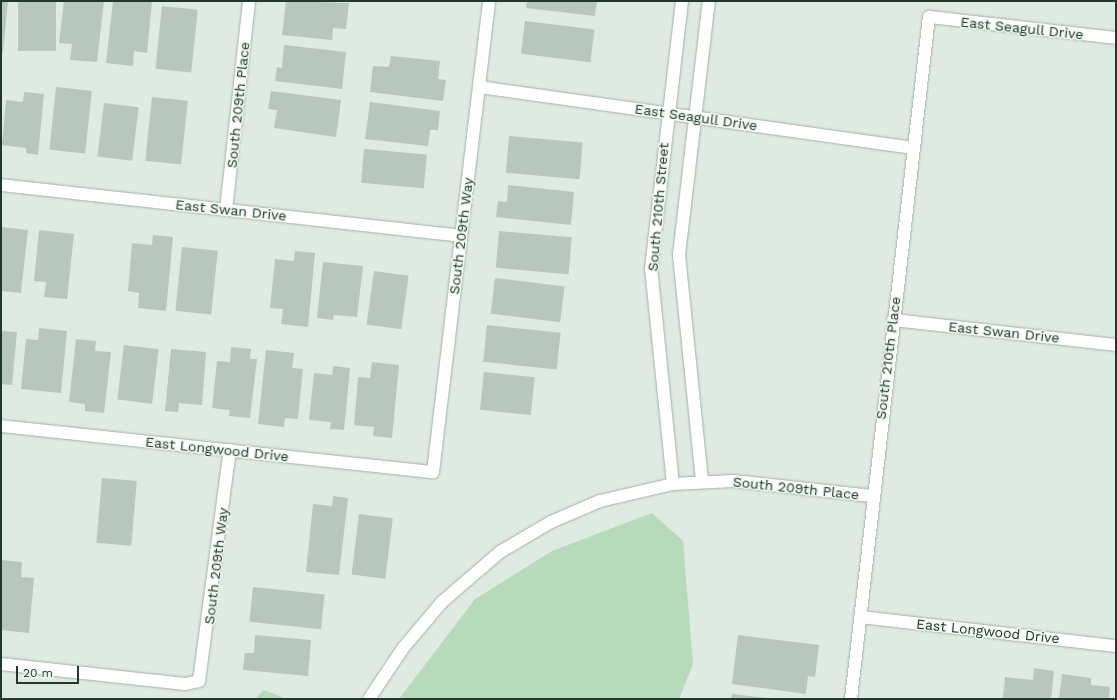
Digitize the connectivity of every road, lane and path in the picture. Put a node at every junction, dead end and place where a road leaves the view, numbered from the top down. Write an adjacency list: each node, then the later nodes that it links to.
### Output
1 (249, 1): 12 (street, South 209th Place)
2 (489, 1): 7 (street, South 209th Way)
3 (682, 1): 8 (street, South 210th Street)
4 (709, 1): 9 (street, South 210th Street)
5 (929, 17): 6 (street, East Seagull Drive); 10 (street, South 210th Place)
6 (1116, 38)
7 (479, 87): 8 (street, East Seagull Drive); 13 (street, South 209th Way)
8 (668, 114): 9 (street, East Seagull Drive); 20 (street, South 210th Street)
9 (695, 117): 10 (street, East Seagull Drive); 19 (street, South 210th Street)
10 (913, 148): 14 (street, South 210th Place)
11 (1, 185): 12 (street, East Swan Drive)
12 (226, 210): 13 (street, East Swan Drive)
13 (461, 236): 18 (street, South 209th Way)
14 (893, 320): 15 (street, East Swan Drive); 21 (street, South 210th Place)
15 (1116, 345)
16 (1, 426): 17 (street, East Longwood Drive)
17 (230, 450): 18 (street, East Longwood Drive); 24 (street, South 209th Way)
18 (432, 472)
19 (702, 481): 20 (street, South 209th Place); 21 (street, South 209th Place)
20 (673, 484): 25 (street, South 209th Place)
21 (872, 496): 22 (street, South 210th Place)
22 (860, 617): 23 (street, East Longwood Drive); 26 (street, South 210th Place)
23 (1116, 646)
24 (1, 664)
25 (369, 699)
26 (851, 699)

